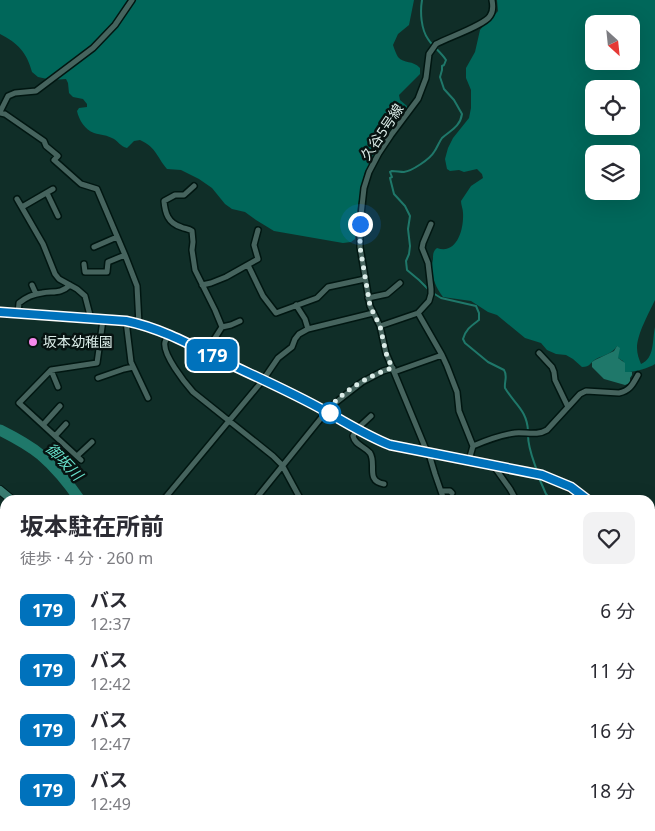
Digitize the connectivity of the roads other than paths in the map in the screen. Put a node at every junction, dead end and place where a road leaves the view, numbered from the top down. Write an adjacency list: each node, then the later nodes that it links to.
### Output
1 (132, 0): 3 (street)
2 (492, 0): 17 (street, 久谷5号線)
3 (0, 113): 12 (street)
4 (194, 186): 21 (street)
5 (53, 189): 6 (street)
6 (47, 193): 8 (street); 9 (street)
7 (17, 199): 8 (street)
8 (22, 207): 20 (street)
9 (58, 216)
10 (431, 224): 27 (street)
11 (258, 230): 16 (street)
12 (117, 237): 13 (street); 14 (street)
13 (94, 247)
14 (125, 255): 15 (street); 33 (street)
15 (84, 264)
16 (248, 265): 21 (street); 24 (street)
17 (365, 279): 23 (street, 久谷5号線); 24 (street)
18 (400, 283): 23 (street)
19 (32, 285): 22 (street)
20 (70, 285): 22 (street); 29 (street)
21 (202, 285): 35 (street)
22 (36, 294): 28 (street)
23 (368, 298): 26 (street, 久谷5号線)
24 (296, 305): 36 (street)
25 (0, 312): 28 (main road)
26 (373, 313): 34 (street, 久谷5号線); 36 (street)
27 (418, 313): 34 (street); 40 (street)
28 (18, 314): 29 (main road)
29 (91, 319): 30 (main road)
30 (102, 320): 31 (main road); 42 (street)
31 (126, 321): 33 (main road); 41 (street)
32 (240, 321): 35 (street)
33 (139, 324): 37 (main road)
34 (380, 326): 43 (street, 久谷5号線)
35 (222, 327): 38 (street)
36 (308, 329): 46 (street)
37 (168, 335): 38 (main road); 53 (street)
38 (206, 352): 46 (main road)
39 (539, 352): 50 (street)
40 (442, 355): 43 (street); 59 (street)
41 (133, 367): 45 (street); 48 (street)
42 (51, 370): 47 (street); 55 (street)
43 (393, 370): 51 (street); 60 (street, 久谷5号線)
44 (638, 375): 50 (street)
45 (98, 378)
46 (263, 380): 51 (main road); 53 (street)
47 (58, 387)
48 (148, 398)
49 (60, 406): 55 (street)
50 (568, 407): 59 (street)
51 (326, 411): 56 (main road); 62 (street)
52 (371, 416): 56 (street)
53 (229, 420): 62 (street); 67 (street)
54 (66, 424): 57 (street)
55 (43, 425): 57 (street)
56 (357, 429): 60 (main road); 64 (street)
57 (55, 436): 58 (street)
58 (92, 442)
59 (473, 446): 61 (street)
60 (427, 452): 61 (main road); 65 (street, 久谷5号線)
61 (469, 460): 63 (main road)
62 (282, 465): 68 (street); 69 (street)
63 (493, 465): 71 (street); 72 (main road)
64 (384, 484)
65 (441, 491): 66 (street); 70 (street, 久谷5号線)
66 (452, 493)
67 (167, 495)
68 (259, 495)
69 (298, 495)
70 (442, 495)
71 (513, 495)
72 (581, 495)

